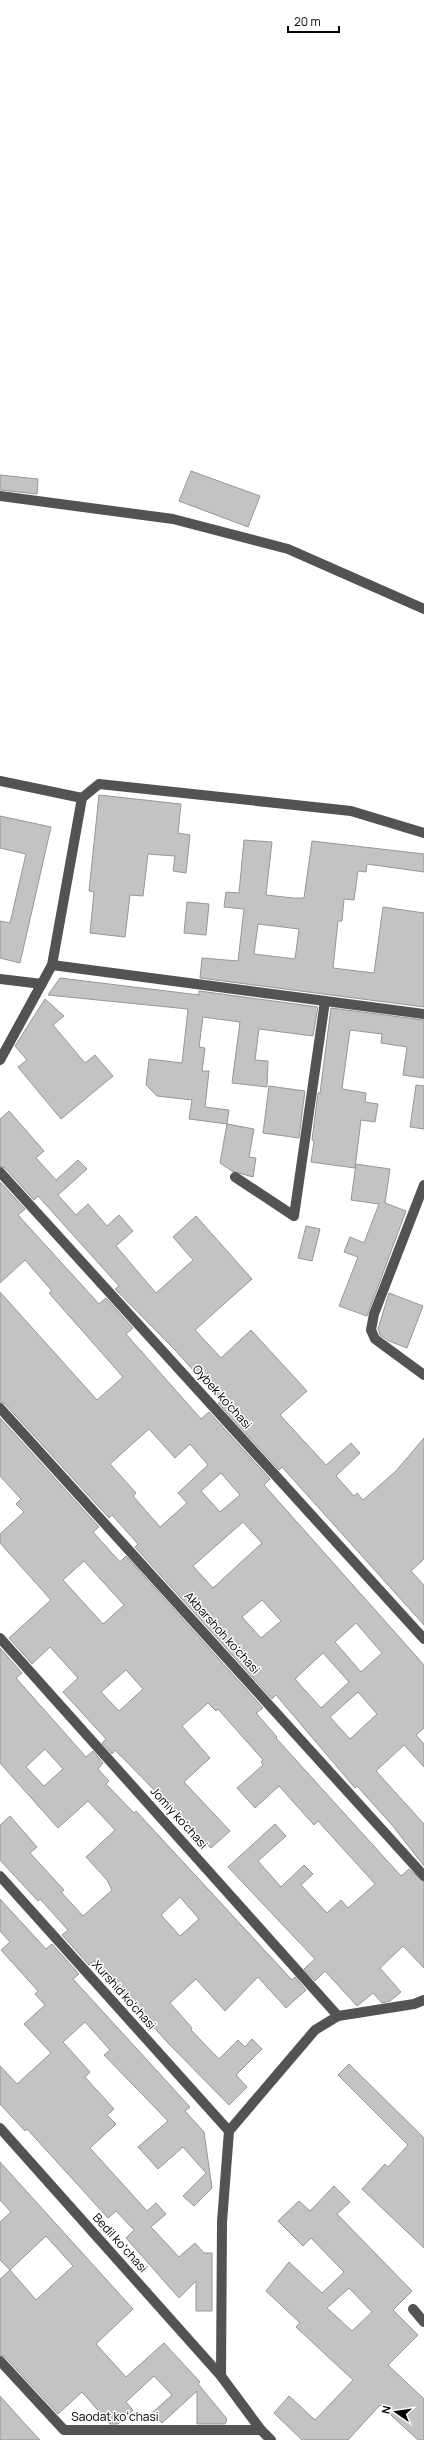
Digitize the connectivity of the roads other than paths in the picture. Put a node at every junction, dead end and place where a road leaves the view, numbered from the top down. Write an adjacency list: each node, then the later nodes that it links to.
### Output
1 (0, 496): 2 (street)
2 (424, 609)
3 (0, 781): 4 (street)
4 (82, 798): 5 (street); 6 (street)
5 (424, 834)
6 (52, 965): 8 (street); 9 (street)
7 (0, 979): 8 (street)
8 (42, 984): 11 (street)
9 (325, 1001): 10 (street); 13 (street)
10 (424, 1014)
11 (0, 1060)
12 (0, 1172): 18 (street, Oybek ko'chasi)
13 (235, 1177)
14 (424, 1185): 15 (street)
15 (424, 1375)
16 (0, 1408): 20 (street, Akbarshoh ko'chasi)
17 (0, 1638): 22 (street, Jomiy ko'chasi)
18 (424, 1639)
19 (0, 1876): 24 (street, Xurshid ko'chasi)
20 (424, 1876)
21 (424, 2000): 22 (street)
22 (338, 2016): 24 (street)
23 (0, 2128): 28 (street, Bedil koʻchasi)
24 (228, 2131): 28 (street)
25 (413, 2309): 26 (street)
26 (424, 2322)
27 (0, 2361): 29 (street, Saodat koʻchasi)
28 (221, 2376): 29 (street, Bedil koʻchasi)
29 (261, 2430): 30 (street, Bedil koʻchasi)
30 (271, 2440)

